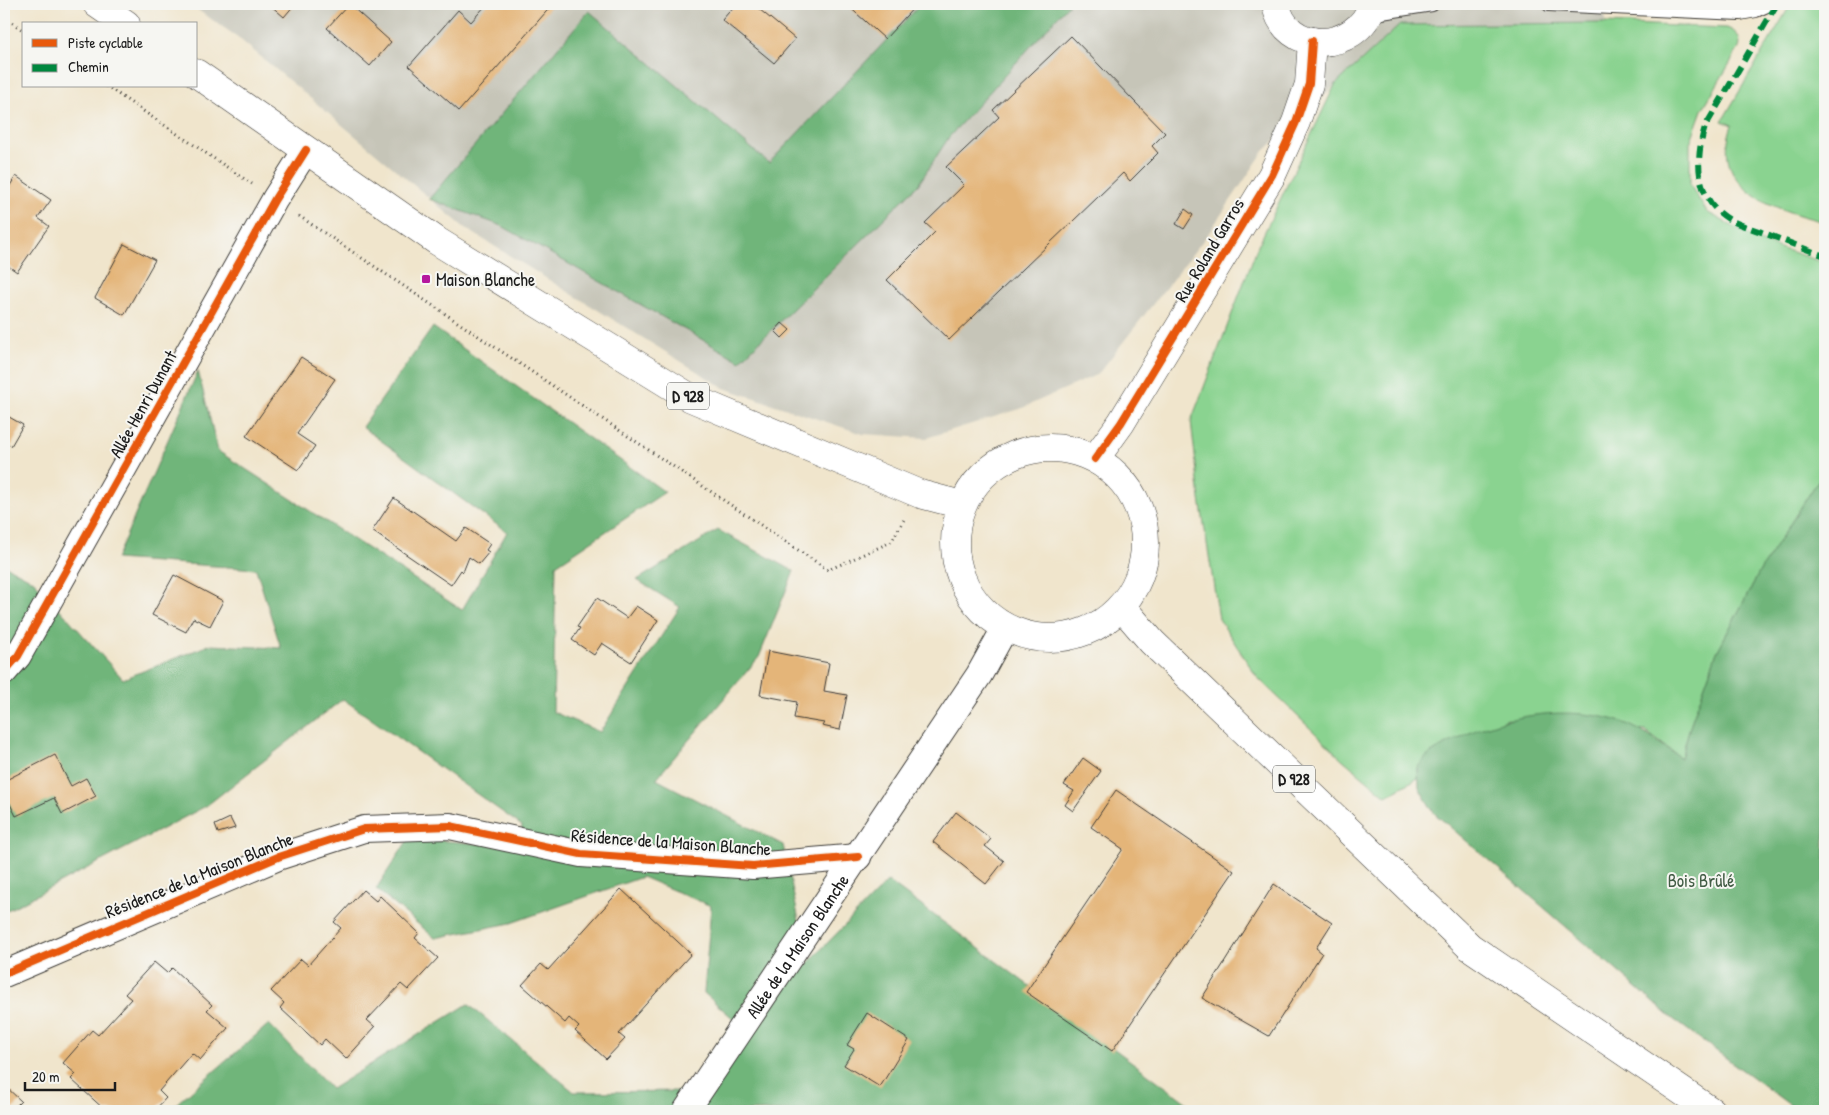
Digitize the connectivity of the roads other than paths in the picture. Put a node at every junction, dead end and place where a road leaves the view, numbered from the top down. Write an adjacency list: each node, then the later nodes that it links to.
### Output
1 (97, 4): 7 (main road)
2 (1276, 4): 8 (main road)
3 (1432, 4): 6 (lane)
4 (1549, 4): 5 (lane)
5 (1769, 4)
6 (1371, 9): 8 (main road)
7 (123, 22)
8 (1312, 41): 11 (main road, Rue Roland Garros)
9 (198, 74): 10 (main road, D 928)
10 (306, 150): 12 (main road, D 928); 15 (street, Allée Henri Dunant)
11 (1095, 458): 12 (main road); 13 (main road)
12 (962, 505): 14 (main road)
13 (1122, 607): 14 (main road); 19 (main road, D 928)
14 (1005, 628): 16 (street, Allée de la Maison Blanche)
15 (4, 672)
16 (858, 857): 17 (street, Résidence de la Maison Blanche); 18 (street, Allée de la Maison Blanche)
17 (4, 974)
18 (686, 1111)
19 (1711, 1111)

